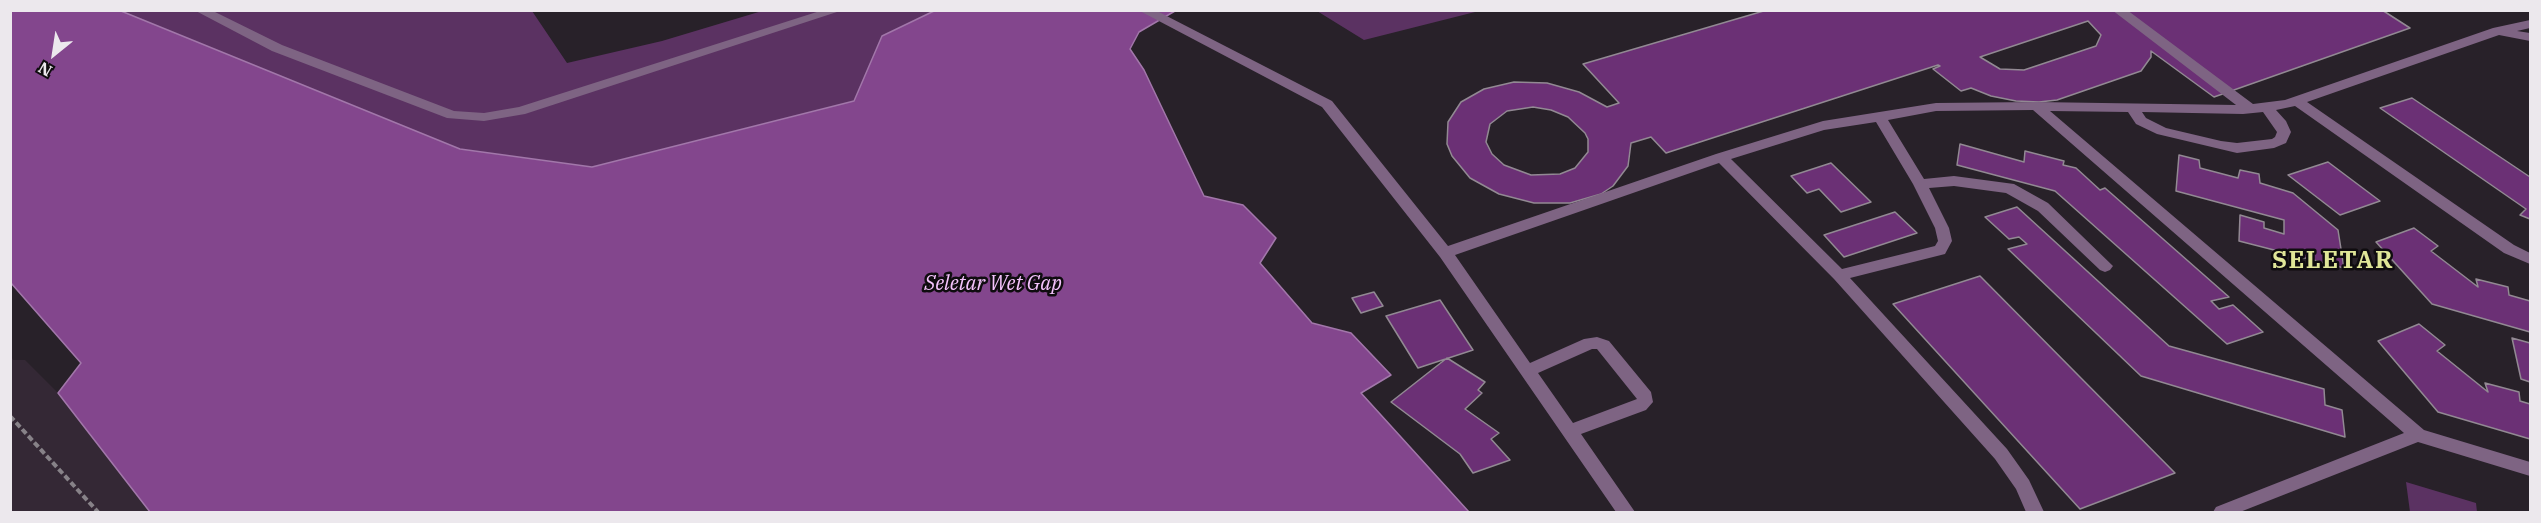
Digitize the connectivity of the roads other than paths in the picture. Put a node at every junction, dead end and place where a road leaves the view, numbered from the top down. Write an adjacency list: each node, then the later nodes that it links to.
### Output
1 (200, 10): 2 (lane)
2 (837, 10)
3 (1144, 10): 16 (lane)
4 (2118, 10): 12 (lane)
5 (2530, 24): 6 (lane)
6 (2497, 31): 7 (lane); 8 (lane)
7 (2530, 37)
8 (2296, 100): 10 (lane); 17 (lane)
9 (2036, 106): 11 (lane); 13 (lane); 22 (lane)
10 (2266, 107): 11 (lane); 12 (lane)
11 (2132, 108): 12 (lane)
12 (2250, 109)
13 (1879, 116): 14 (lane); 15 (lane)
14 (1721, 157): 16 (lane); 19 (lane)
15 (1920, 184): 18 (lane); 19 (lane)
16 (1444, 253): 20 (lane)
17 (2530, 259)
18 (2105, 266)
19 (1839, 275): 24 (lane)
20 (1527, 372): 21 (lane); 21 (lane)
21 (1569, 431): 25 (lane)
22 (2418, 435): 23 (lane); 26 (lane)
23 (2530, 469)
24 (2030, 511)
25 (1626, 513)
26 (2222, 513)

